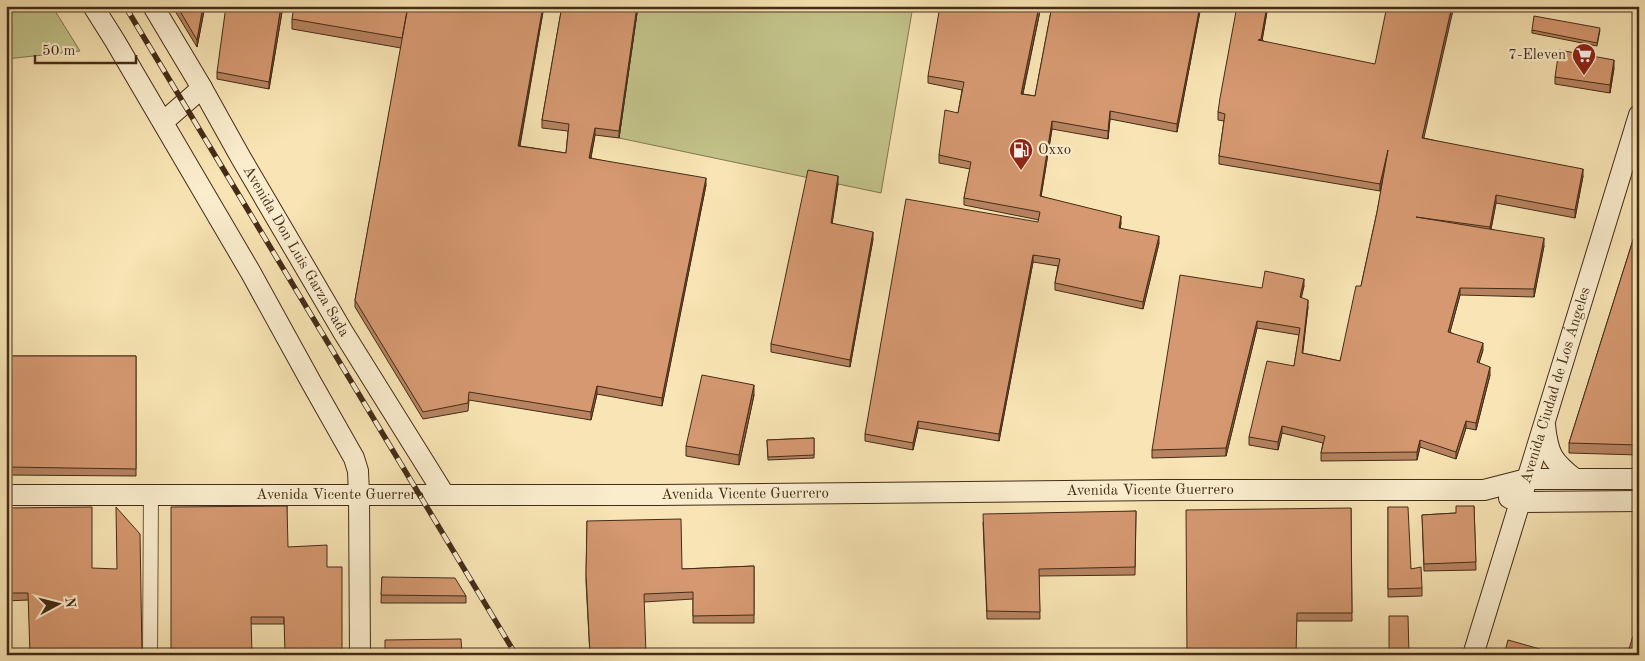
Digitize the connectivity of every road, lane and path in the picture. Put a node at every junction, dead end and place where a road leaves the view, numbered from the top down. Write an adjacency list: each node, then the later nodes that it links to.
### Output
1 (93, 6): 5 (street)
2 (152, 6): 3 (street, Avenida Don Luis Garza Sada)
3 (202, 88): 5 (street); 13 (street, Avenida Don Luis Garza Sada)
4 (1639, 115): 6 (street, Avenida Ciudad de Los Ángeles)
5 (163, 122): 12 (street)
6 (1544, 421): 8 (street, Avenida Ciudad de Los Ángeles); 9 (street)
7 (1639, 478): 9 (street, Avenida Vicente Guerrero)
8 (1527, 479): 9 (street, Avenida Vicente Guerrero); 10 (street, Avenida Vicente Guerrero); 16 (street, Avenida Ciudad de Los Ángeles)
9 (1575, 479)
10 (1484, 490): 13 (street, Avenida Vicente Guerrero); 16 (street, Avenida Vicente Guerrero)
11 (151, 494): 12 (street, Avenida Vicente Guerrero); 14 (street, Avenida Vicente Guerrero); 17 (street)
12 (359, 494): 13 (street, Avenida Vicente Guerrero); 18 (street)
13 (444, 494)
14 (6, 495)
15 (1639, 501): 16 (street, Avenida Vicente Guerrero)
16 (1520, 502): 19 (street, Avenida Ciudad de Los Ángeles)
17 (150, 655)
18 (360, 655)
19 (1473, 655)

